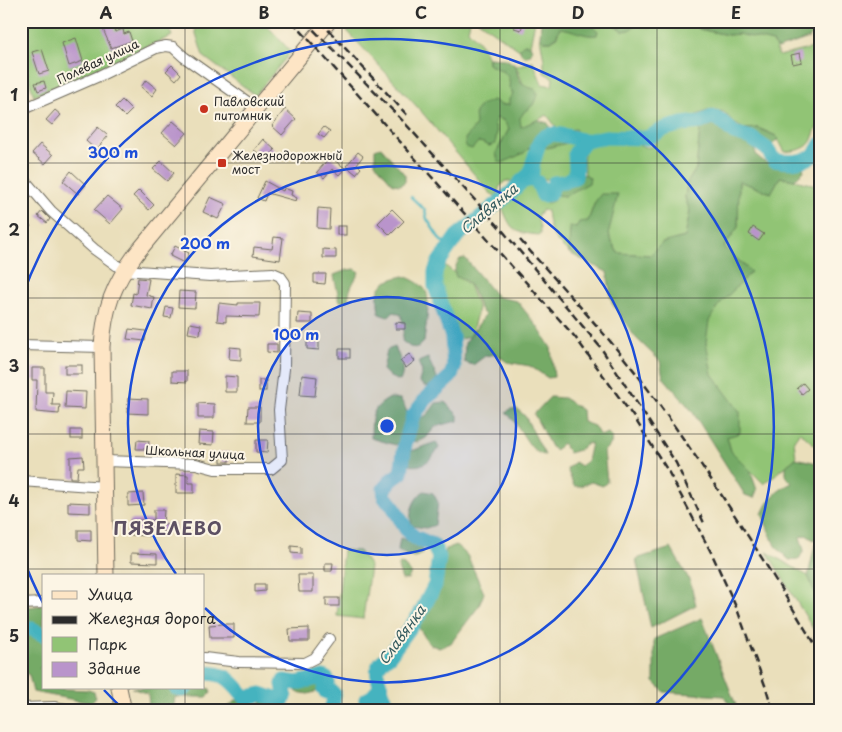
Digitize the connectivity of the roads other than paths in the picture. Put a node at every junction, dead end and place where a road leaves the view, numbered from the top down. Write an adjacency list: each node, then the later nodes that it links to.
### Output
1 (328, 21): 2 (main road)
2 (256, 108): 3 (street, Полевая улица); 5 (main road)
3 (21, 110)
4 (21, 176): 5 (street)
5 (124, 270): 7 (main road); 8 (street, Школьная улица)
6 (21, 345): 7 (street)
7 (102, 347): 8 (main road)
8 (104, 461): 10 (main road)
9 (21, 481): 10 (street)
10 (104, 486): 11 (main road)
11 (106, 574)
12 (42, 603): 13 (street)
13 (21, 604)
14 (329, 639): 15 (street)
15 (205, 658)
16 (119, 690): 19 (main road)
17 (21, 708): 18 (street)
18 (78, 711)
19 (124, 711)

